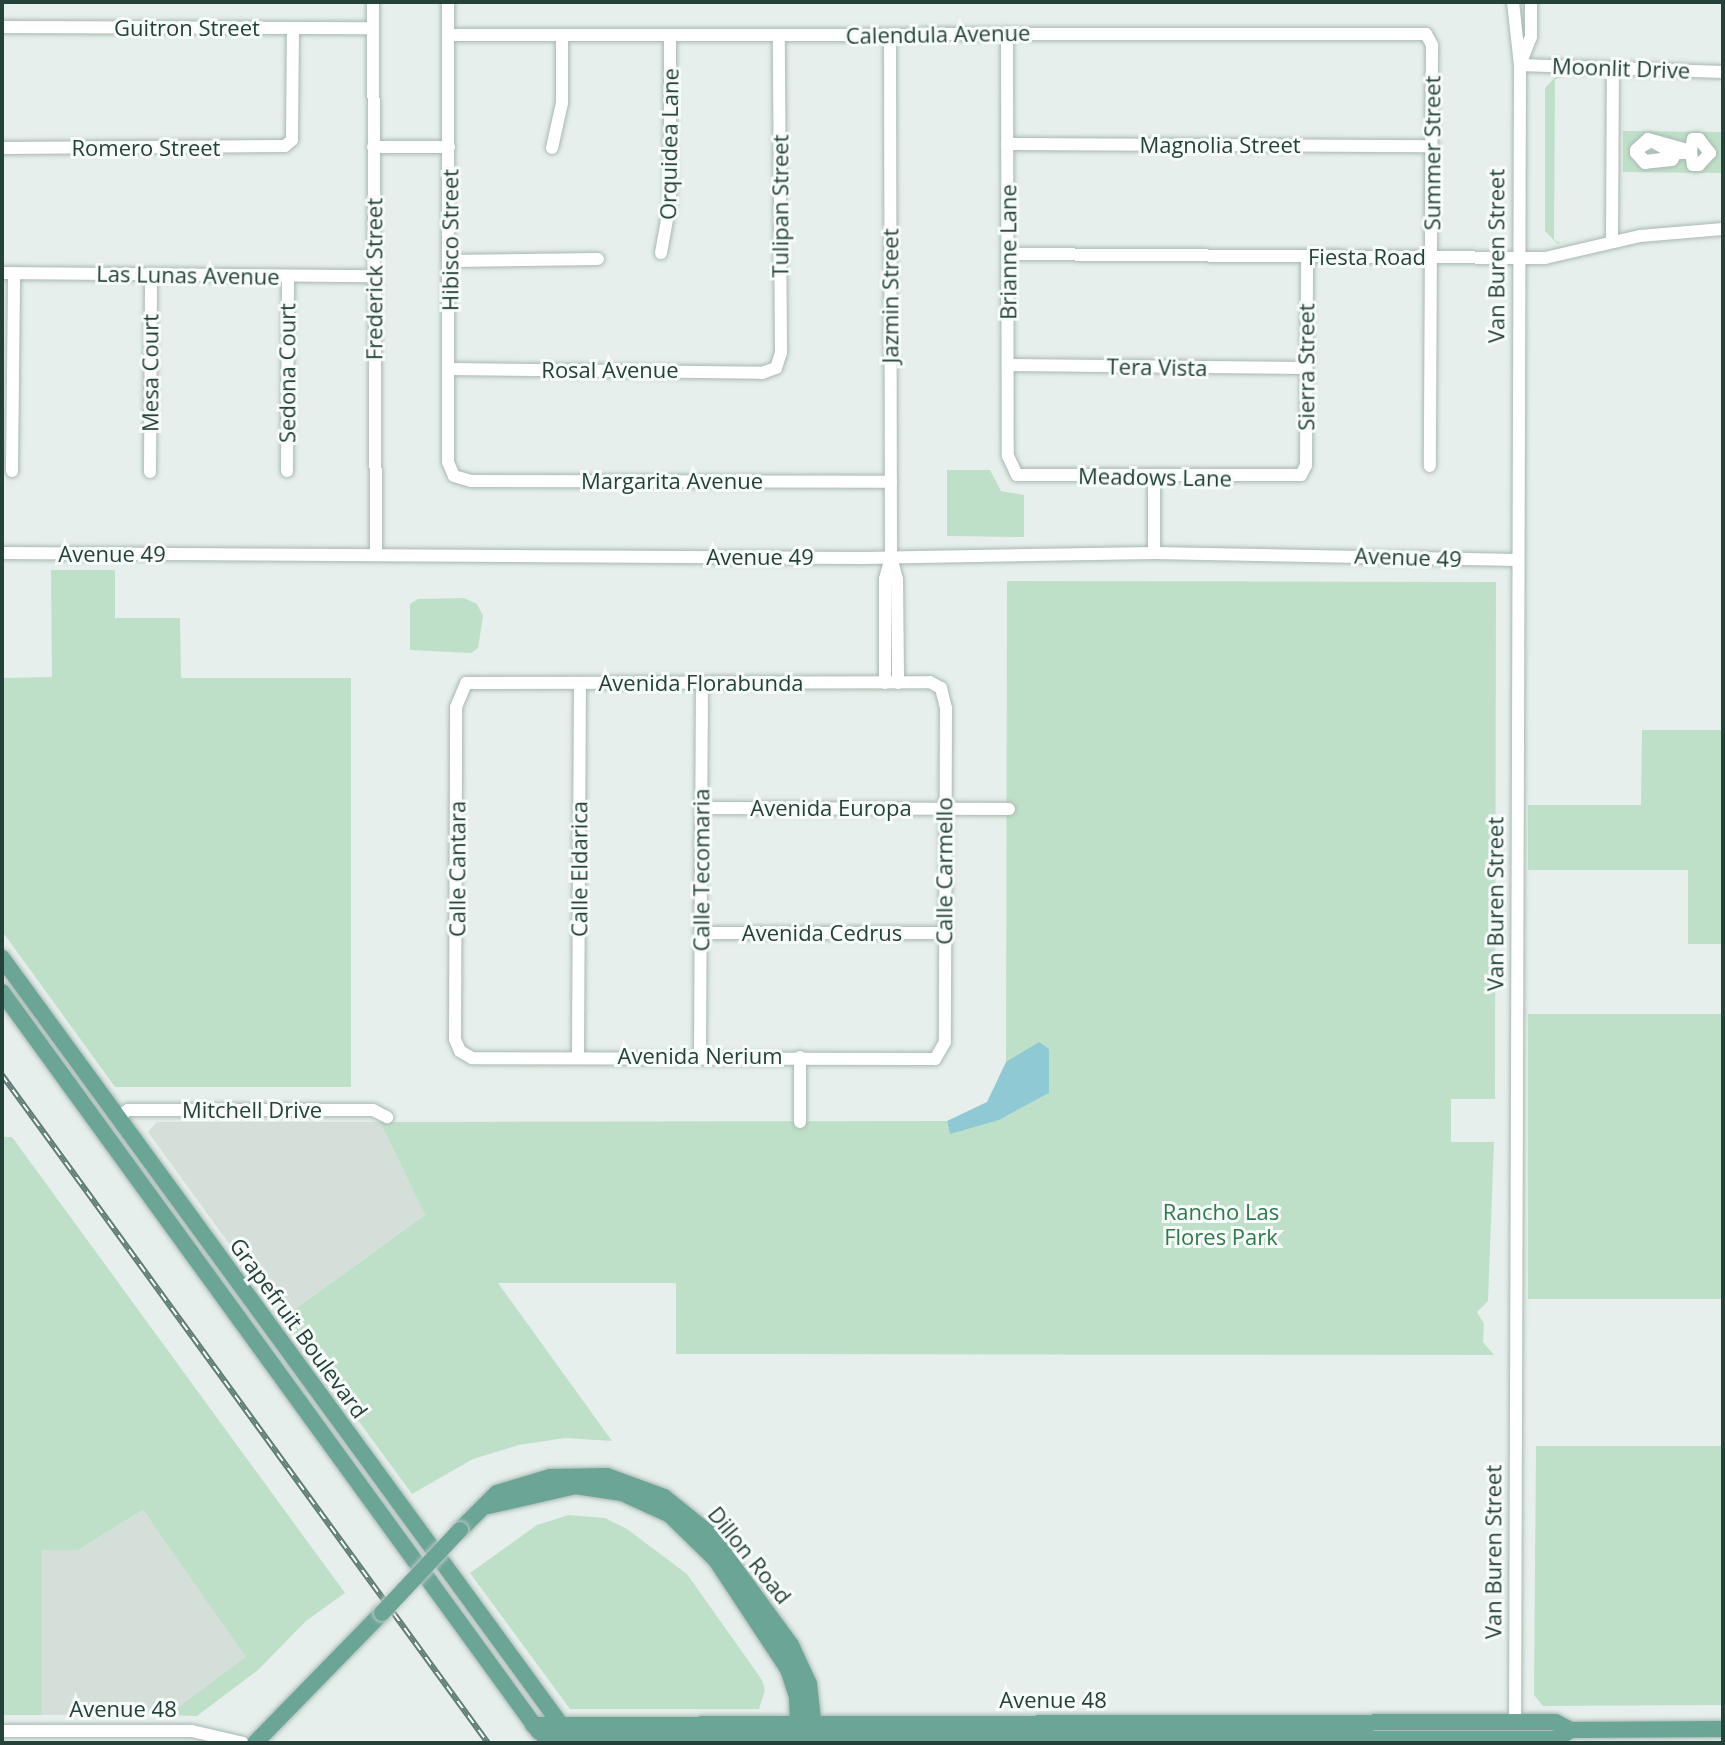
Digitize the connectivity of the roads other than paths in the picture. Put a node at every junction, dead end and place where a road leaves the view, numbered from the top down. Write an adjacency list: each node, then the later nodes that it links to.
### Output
1 (373, 2): 7 (street, Frederick Street)
2 (448, 2): 10 (street, Hibisco Street)
3 (1513, 2): 15 (street, Van Buren Street)
4 (1531, 2): 15 (street, Van Buren Street)
5 (2, 27): 6 (street, Guitron Street)
6 (293, 28): 7 (street, Guitron Street); 23 (street, Romero Street)
7 (373, 28): 21 (street, Frederick Street)
8 (1007, 33): 9 (street, Calendula Avenue); 14 (street, Calendula Avenue); 18 (street, Brianne Lane)
9 (1426, 34): 20 (street, Summer Street)
10 (448, 35): 11 (street, Calendula Avenue); 22 (street, Hibisco Street)
11 (562, 35): 12 (street, Calendula Avenue); 24 (street)
12 (670, 35): 13 (street, Calendula Avenue); 27 (street, Orquidea Lane)
13 (779, 35): 14 (street, Calendula Avenue); 41 (street, Tulipan Street)
14 (890, 35): 50 (street, Jazmin Street)
15 (1520, 65): 16 (street, Moonlit Drive); 31 (street, Van Buren Street)
16 (1613, 68): 17 (street, Moonlit Drive); 26 (street)
17 (1723, 72)
18 (1007, 144): 20 (street, Magnolia Street); 28 (street, Brianne Lane)
19 (1664, 145): 19 (street)
20 (1432, 146): 30 (street, Summer Street)
21 (373, 147): 22 (street); 37 (street, Frederick Street)
22 (449, 147): 33 (street, Hibisco Street)
23 (2, 148)
24 (552, 148)
25 (1723, 229): 26 (street, Fiesta Road)
26 (1612, 242): 31 (street, Fiesta Road)
27 (661, 253)
28 (1008, 254): 29 (street, Fiesta Road); 38 (street, Brianne Lane)
29 (1307, 257): 30 (street, Fiesta Road); 39 (street, Sierra Street)
30 (1431, 257): 31 (street, Fiesta Road); 42 (street, Summer Street)
31 (1518, 258): 55 (street, Van Buren Street)
32 (598, 259): 33 (street)
33 (450, 261): 40 (street, Hibisco Street)
34 (8, 273): 35 (street, Las Lunas Avenue); 44 (street)
35 (151, 274): 36 (street, Las Lunas Avenue); 46 (street, Mesa Court)
36 (288, 276): 37 (street, Las Lunas Avenue); 45 (street, Sedona Court)
37 (374, 276): 53 (street, Frederick Street)
38 (1008, 365): 39 (street, Tera Vista); 43 (street, Brianne Lane)
39 (1306, 368): 47 (street, Sierra Street)
40 (451, 369): 41 (street, Rosal Avenue); 48 (street, Hibisco Street)
41 (770, 371)
42 (1430, 466)
43 (1011, 470): 49 (street, Meadows Lane)
44 (12, 471)
45 (287, 471)
46 (150, 472)
47 (1301, 475): 49 (street, Meadows Lane)
48 (454, 476): 50 (street, Margarita Avenue)
49 (1154, 477): 52 (street)
50 (891, 482): 54 (street, Jazmin Street)
51 (2, 553): 53 (street, Avenue 49)
52 (1154, 553): 54 (street, Avenue 49); 55 (street, Avenue 49)
53 (376, 555): 54 (street, Avenue 49)
54 (891, 557): 58 (street, Jazmin Street)
55 (1518, 560): 84 (street, Van Buren Street)
56 (580, 683): 57 (street, Avenida Florabunda); 59 (street, Avenida Florabunda); 71 (street, Calle Eldarica)
57 (702, 683): 58 (street, Avenida Florabunda); 61 (street, Calle Tecomaria)
58 (891, 683): 60 (street, Avenida Florabunda)
59 (461, 687): 69 (street, Calle Cantara)
60 (941, 688): 62 (street, Calle Carmello)
61 (701, 808): 62 (street, Avenida Europa); 64 (street, Calle Tecomaria)
62 (944, 809): 63 (street, Avenida Europa); 65 (street, Calle Carmello)
63 (1009, 809)
64 (701, 933): 65 (street, Avenida Cedrus); 72 (street, Calle Tecomaria)
65 (943, 933): 70 (street, Calle Carmello)
66 (2, 958): 74 (main road, Grapefruit Boulevard)
67 (2, 977): 74 (main road)
68 (2, 992): 80 (main road, Grapefruit Boulevard)
69 (460, 1051): 71 (street, Avenida Nerium)
70 (940, 1054): 73 (street, Avenida Nerium)
71 (578, 1056): 72 (street, Avenida Nerium)
72 (700, 1056): 73 (street, Avenida Nerium)
73 (800, 1057): 76 (street)
74 (118, 1117): 75 (street, Mitchell Drive); 79 (main road, Grapefruit Boulevard)
75 (387, 1117)
76 (800, 1122)
77 (806, 1721): 78 (main road, Avenue 48); 79 (main road, Avenue 48); 85 (main road, Dillon Road); 90 (main road, Dillon Road, bridge)
78 (1075, 1722): 83 (main road, Avenue 48); 86 (main road)
79 (560, 1724): 80 (main road, Avenue 48); 88 (main road, Grapefruit Boulevard)
80 (533, 1725): 87 (main road, Grapefruit Boulevard)
81 (1723, 1729): 84 (main road, Avenue 48)
82 (2, 1731): 89 (street, Avenue 48)
83 (1228, 1735): 84 (main road, Avenue 48); 86 (main road, Avenue 48)
84 (1515, 1735)
85 (806, 1739): 86 (main road, Avenue 48); 88 (main road, Avenue 48)
86 (945, 1741)
87 (546, 1742): 88 (main road, Avenue 48)
88 (573, 1742)
89 (243, 1743)
90 (255, 1743)

